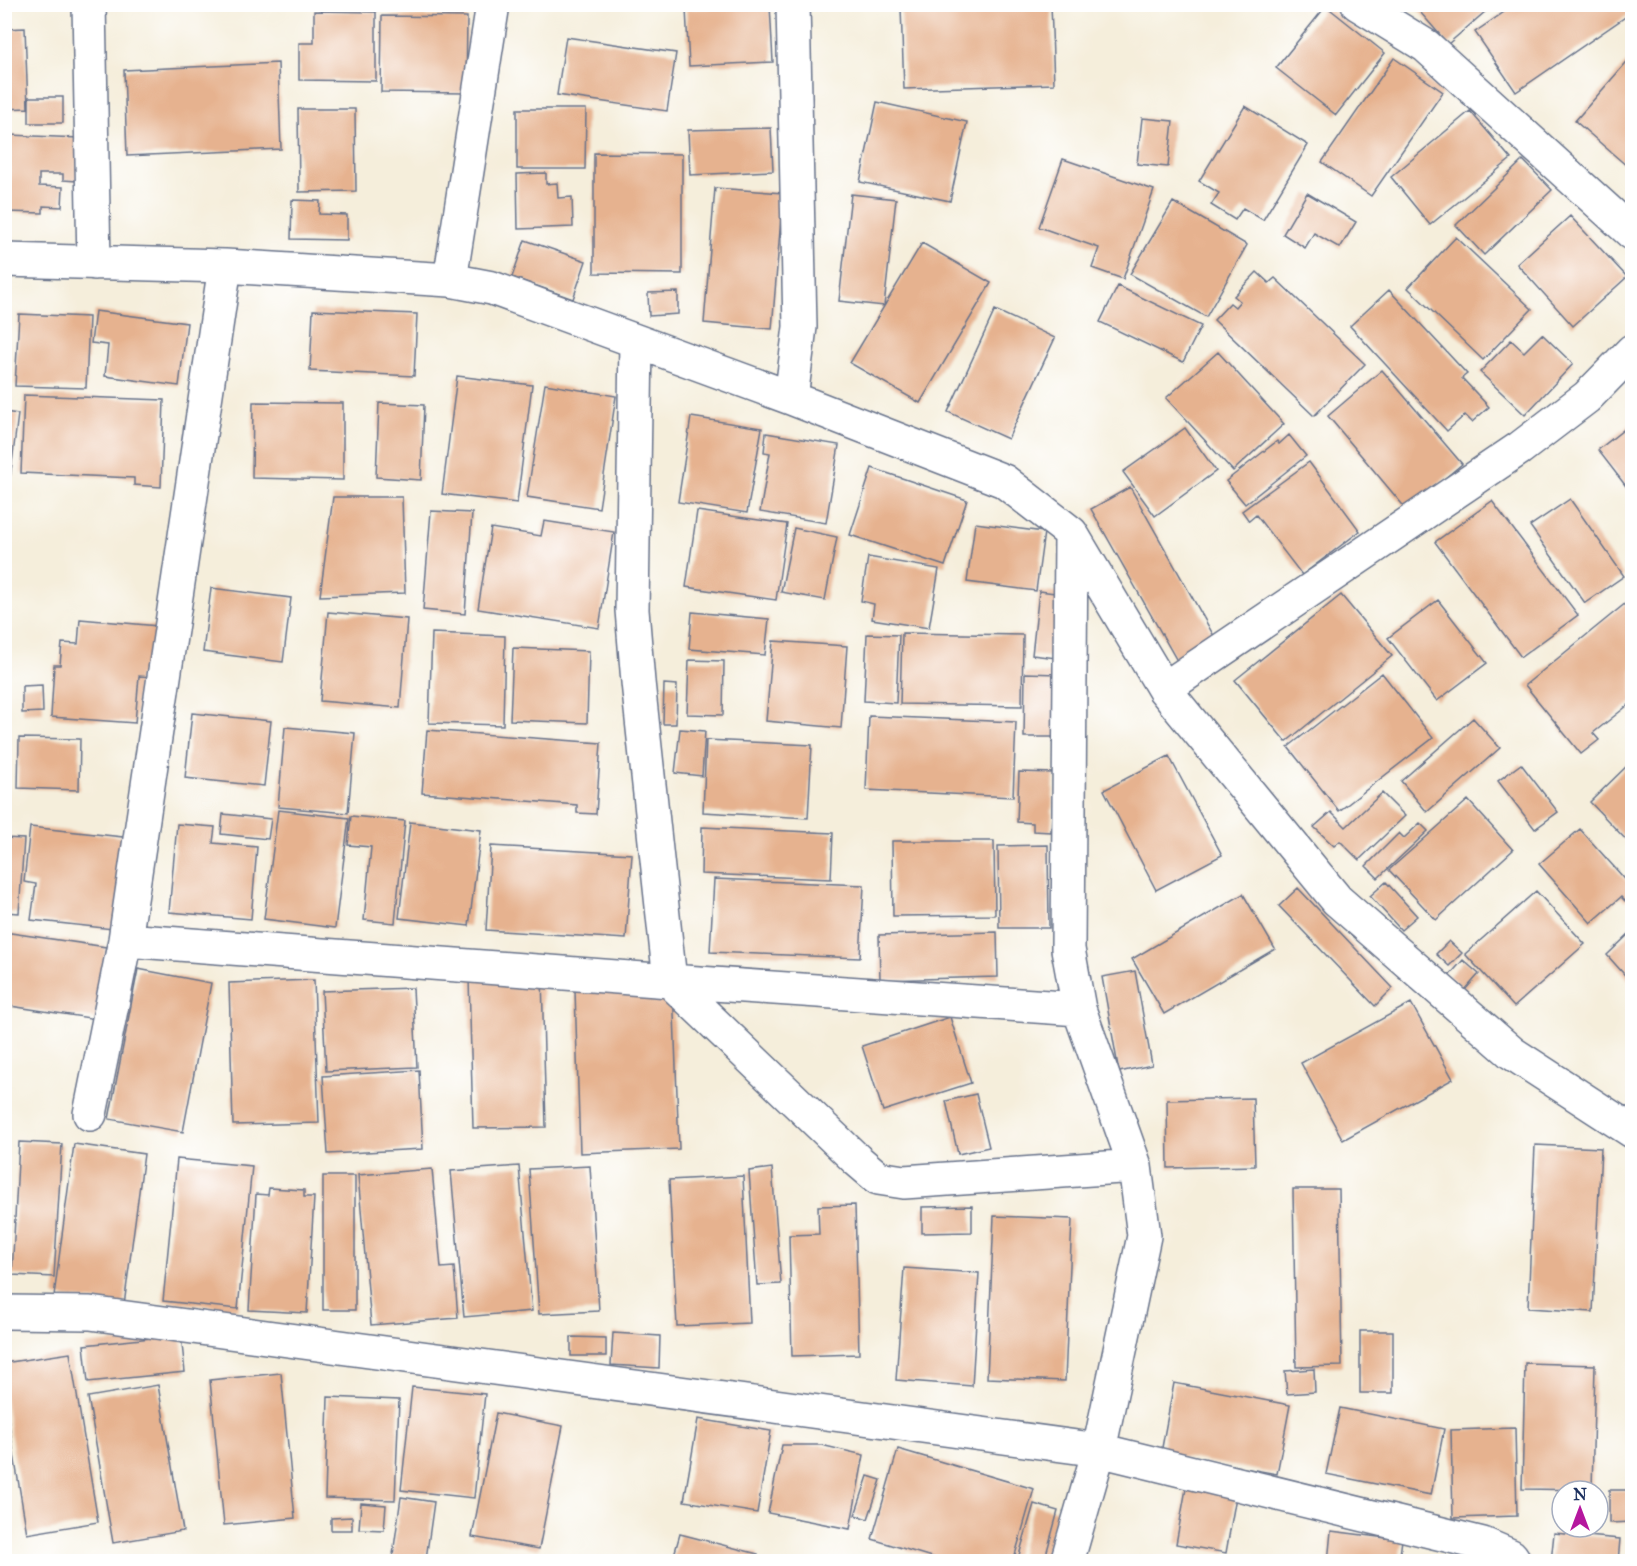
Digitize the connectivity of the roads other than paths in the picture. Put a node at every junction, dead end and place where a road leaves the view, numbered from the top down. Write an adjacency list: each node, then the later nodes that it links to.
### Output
1 (89, 4): 7 (street)
2 (493, 4): 9 (street)
3 (1358, 4): 5 (street)
4 (794, 5): 12 (street)
5 (1632, 233)
6 (4, 260): 7 (street)
7 (94, 263): 8 (street)
8 (225, 266): 9 (street); 15 (street)
9 (450, 280): 10 (street)
10 (636, 341): 12 (street); 16 (street)
11 (1632, 351): 14 (street)
12 (791, 398): 13 (street)
13 (1071, 533): 14 (street); 17 (street)
14 (1164, 689): 19 (street)
15 (125, 940): 16 (street); 18 (street)
16 (670, 981): 17 (street); 20 (street)
17 (1079, 1009): 20 (street)
18 (90, 1114)
19 (1632, 1131)
20 (1135, 1166): 22 (street)
21 (4, 1312): 22 (street)
22 (1099, 1450): 23 (street); 24 (street)
23 (1067, 1562)
24 (1515, 1562)

